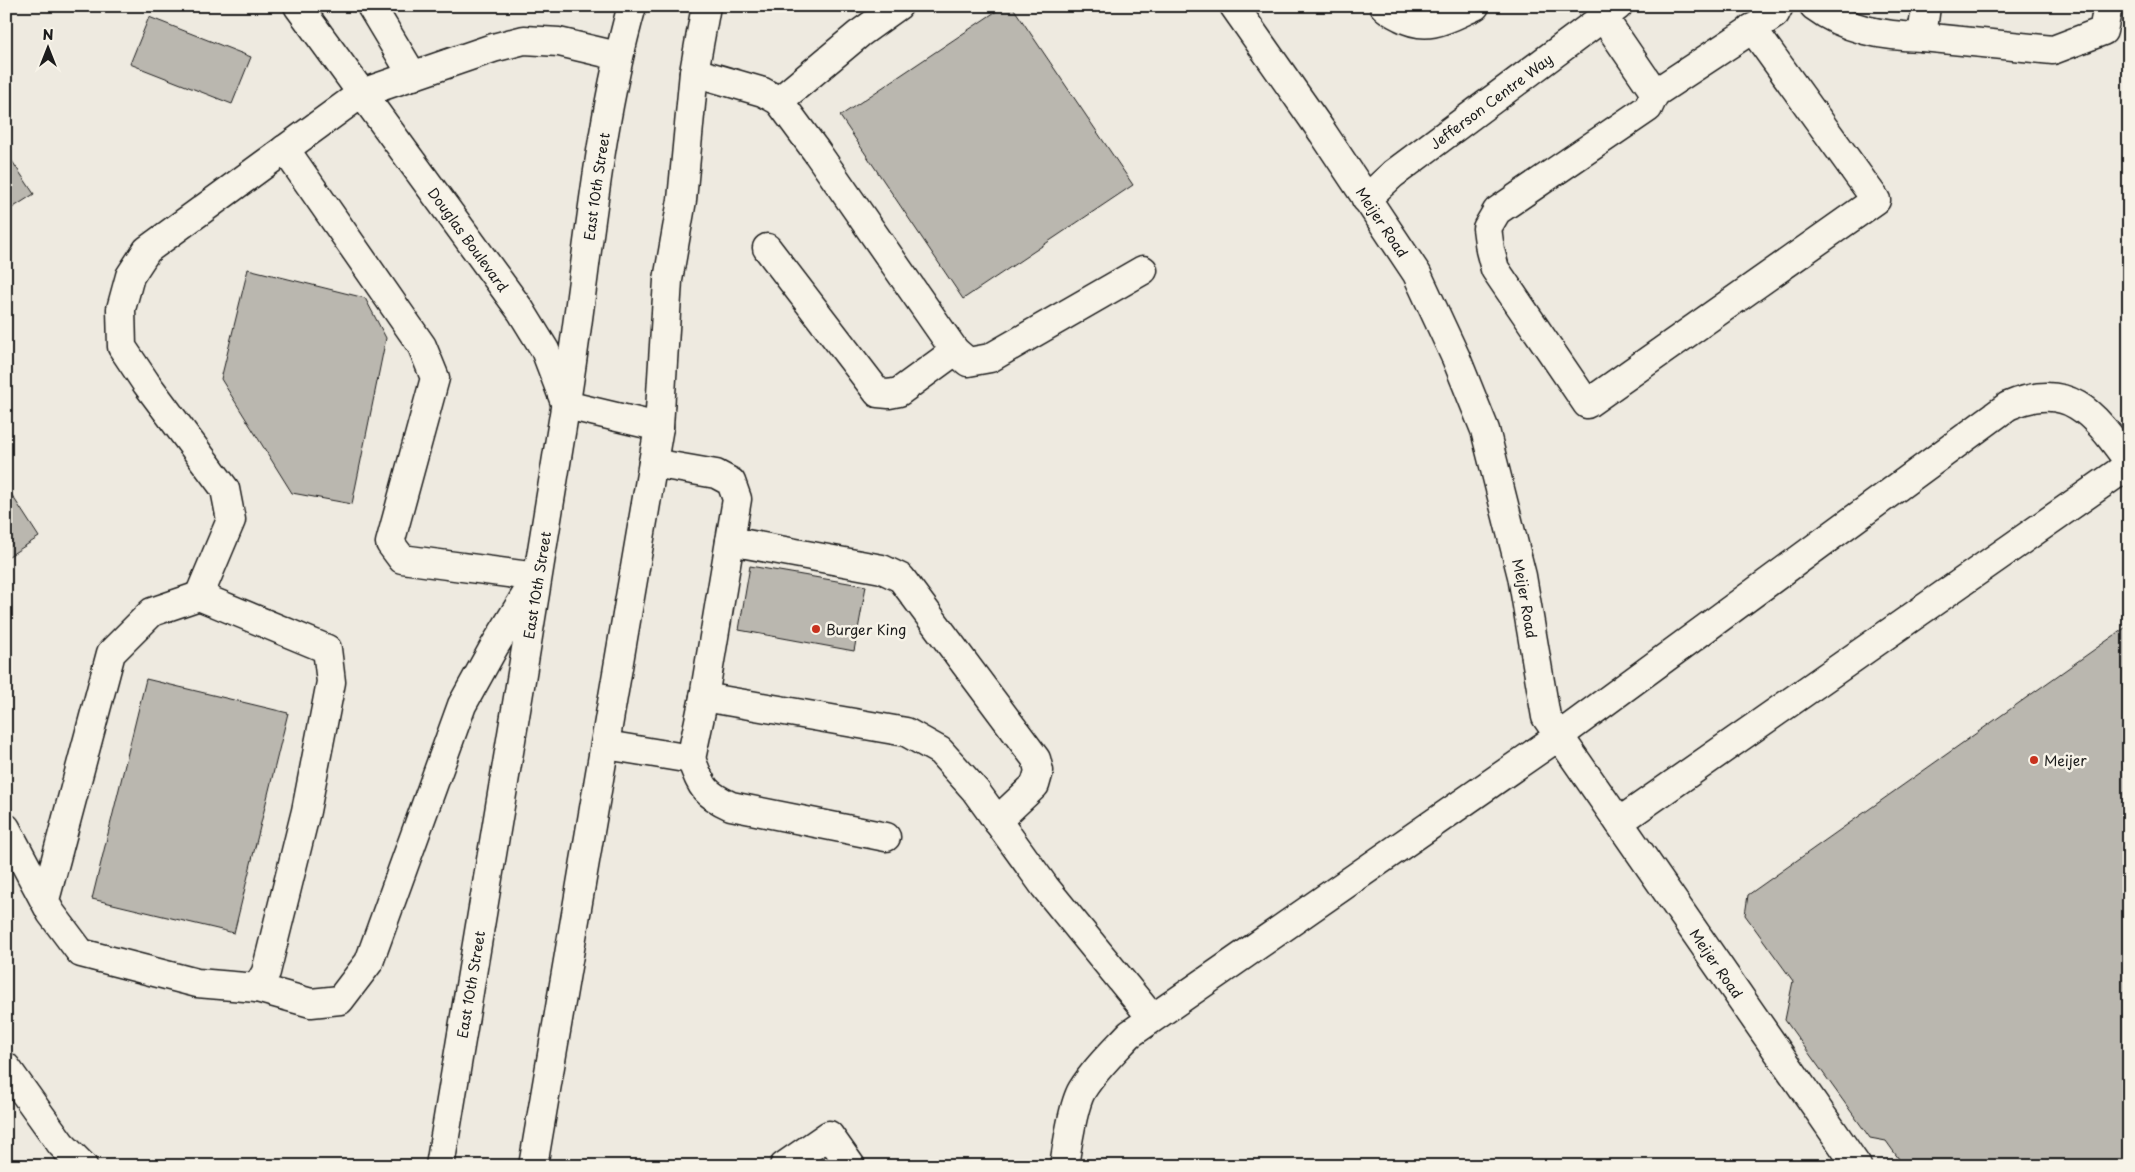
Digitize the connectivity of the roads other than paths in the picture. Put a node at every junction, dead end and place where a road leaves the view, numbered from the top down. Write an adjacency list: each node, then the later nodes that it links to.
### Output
1 (298, 6): 19 (main road, Douglas Boulevard)
2 (371, 6): 18 (main road)
3 (632, 6): 16 (main road, East 10th Street)
4 (706, 6): 17 (main road)
5 (898, 6): 21 (main road)
6 (1234, 6): 23 (main road, Meijer Road)
7 (1384, 6): 8 (main road)
8 (1475, 6)
9 (1779, 6): 14 (main road)
10 (1926, 6): 15 (main road)
11 (2108, 6): 15 (main road)
12 (1821, 8): 15 (main road)
13 (1610, 10): 20 (main road); 23 (main road, Jefferson Centre Way)
14 (1752, 28): 20 (main road); 20 (main road)
15 (1922, 37)
16 (618, 56): 18 (main road); 27 (main road, East 10th Street)
17 (694, 72): 21 (main road); 28 (main road)
18 (414, 76): 19 (main road)
19 (362, 93): 22 (main road); 27 (main road, Douglas Boulevard)
20 (1655, 93)
21 (779, 101): 26 (main road)
22 (285, 149): 32 (main road); 33 (main road)
23 (1366, 198): 35 (main road, Meijer Road)
24 (767, 248): 26 (main road)
25 (1143, 270): 26 (main road)
26 (955, 351)
27 (566, 405): 28 (main road); 32 (main road, East 10th Street)
28 (659, 427): 29 (main road)
29 (653, 463): 31 (main road); 36 (main road)
30 (2129, 464): 35 (main road); 39 (main road)
31 (730, 541): 34 (main road); 38 (main road)
32 (538, 577): 43 (main road); 46 (main road, East 10th Street)
33 (199, 596): 42 (main road); 43 (main road)
34 (704, 697): 37 (main road); 38 (main road)
35 (1559, 736): 39 (main road, Meijer Road); 44 (main road)
36 (606, 745): 37 (main road); 50 (main road)
37 (691, 759): 41 (main road)
38 (997, 821): 44 (main road)
39 (1620, 822): 54 (main road, Meijer Road)
40 (6, 828): 42 (main road)
41 (886, 837)
42 (45, 900): 43 (main road)
43 (257, 988)
44 (1152, 1018): 53 (main road)
45 (10, 1080): 47 (main road)
46 (450, 1106): 48 (main road); 49 (main road, East 10th Street)
47 (83, 1166)
48 (422, 1166)
49 (440, 1166)
50 (533, 1166)
51 (784, 1166): 52 (main road)
52 (851, 1166)
53 (1064, 1166)
54 (1857, 1166)

